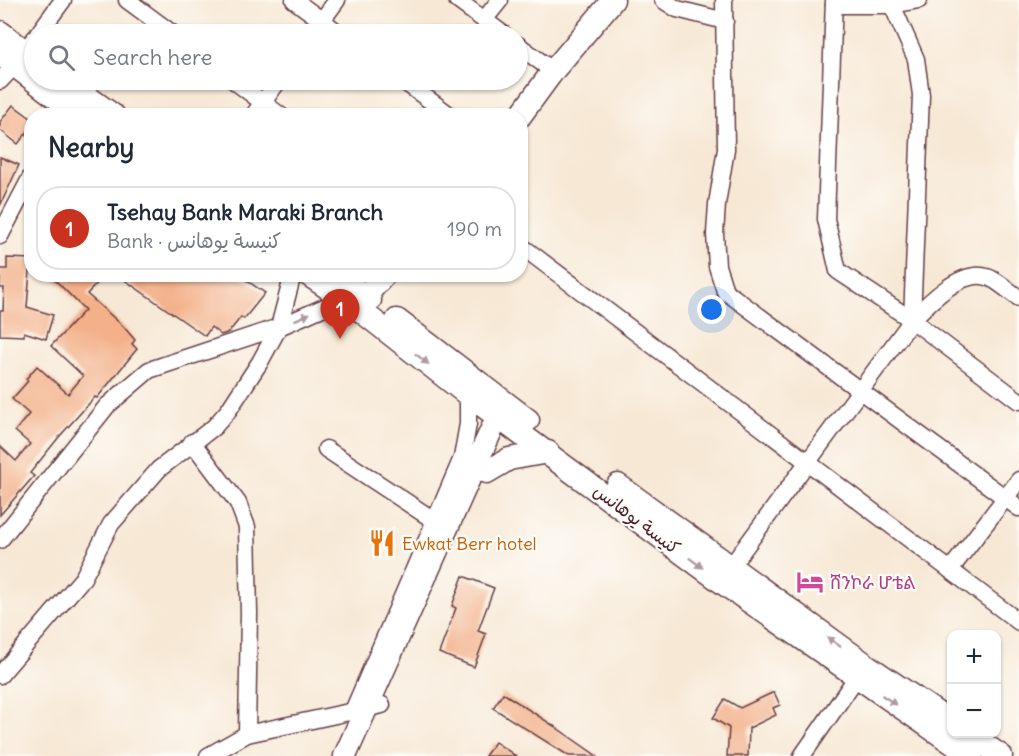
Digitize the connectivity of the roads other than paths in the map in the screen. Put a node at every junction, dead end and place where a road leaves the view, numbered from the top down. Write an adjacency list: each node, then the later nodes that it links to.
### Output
1 (63, 0): 15 (street)
2 (127, 0): 16 (street)
3 (294, 0): 17 (street)
4 (337, 0): 18 (street)
5 (457, 0): 13 (street)
6 (500, 0): 13 (street)
7 (613, 0): 23 (street)
8 (663, 0): 14 (street)
9 (724, 0): 14 (street)
10 (918, 0): 12 (street)
11 (834, 3): 12 (street); 42 (street)
12 (892, 5): 42 (street)
13 (484, 20): 19 (street)
14 (724, 21): 44 (street)
15 (45, 24)
16 (159, 24)
17 (314, 24)
18 (320, 24)
19 (489, 24)
20 (0, 32): 22 (street)
21 (528, 52): 23 (street)
22 (21, 55)
23 (553, 71): 33 (street)
24 (58, 90): 28 (street)
25 (242, 90): 30 (street)
26 (272, 90): 31 (street)
27 (416, 90): 32 (street)
28 (70, 101): 29 (street)
29 (91, 108)
30 (257, 108)
31 (259, 108)
32 (440, 108)
33 (526, 108)
34 (24, 190): 35 (street)
35 (0, 236)
36 (528, 251): 51 (street)
37 (291, 282): 43 (street)
38 (326, 282): 40 (street, كنيسة يوهانس)
39 (368, 282): 40 (street)
40 (348, 291): 43 (street, one-way to 40); 45 (street, كنيسة يوهانس, one-way to 45); 47 (street)
41 (1019, 298): 42 (street)
42 (912, 320): 44 (street); 46 (street)
43 (279, 327): 48 (street); 57 (street)
44 (860, 389): 51 (street); 54 (street)
45 (468, 395): 47 (street, كنيسة يوهانس); 56 (street)
46 (1019, 401)
47 (509, 415): 50 (street, كنيسة يوهانس); 52 (street); 59 (street); 63 (street)
48 (192, 442): 62 (street); 65 (street)
49 (326, 449): 56 (street)
50 (548, 452): 52 (street); 59 (street, كنيسة يوهانس, one-way to 59)
51 (808, 462): 58 (street); 59 (street)
52 (487, 472): 63 (street)
53 (1019, 480): 54 (street)
54 (1005, 497): 55 (street); 58 (street)
55 (1019, 508)
56 (435, 521): 63 (street)
57 (0, 540)
58 (950, 570): 60 (street)
59 (725, 574): 61 (street)
60 (1019, 622)
61 (861, 671): 64 (street); 70 (street); 71 (street, one-way to 71)
62 (0, 675)
63 (366, 708): 65 (street); 68 (street); 69 (street)
64 (947, 721)
65 (247, 734): 67 (street)
66 (974, 738): 72 (street)
67 (208, 756)
68 (345, 756)
69 (361, 756)
70 (802, 756)
71 (971, 756)
72 (1001, 756)

